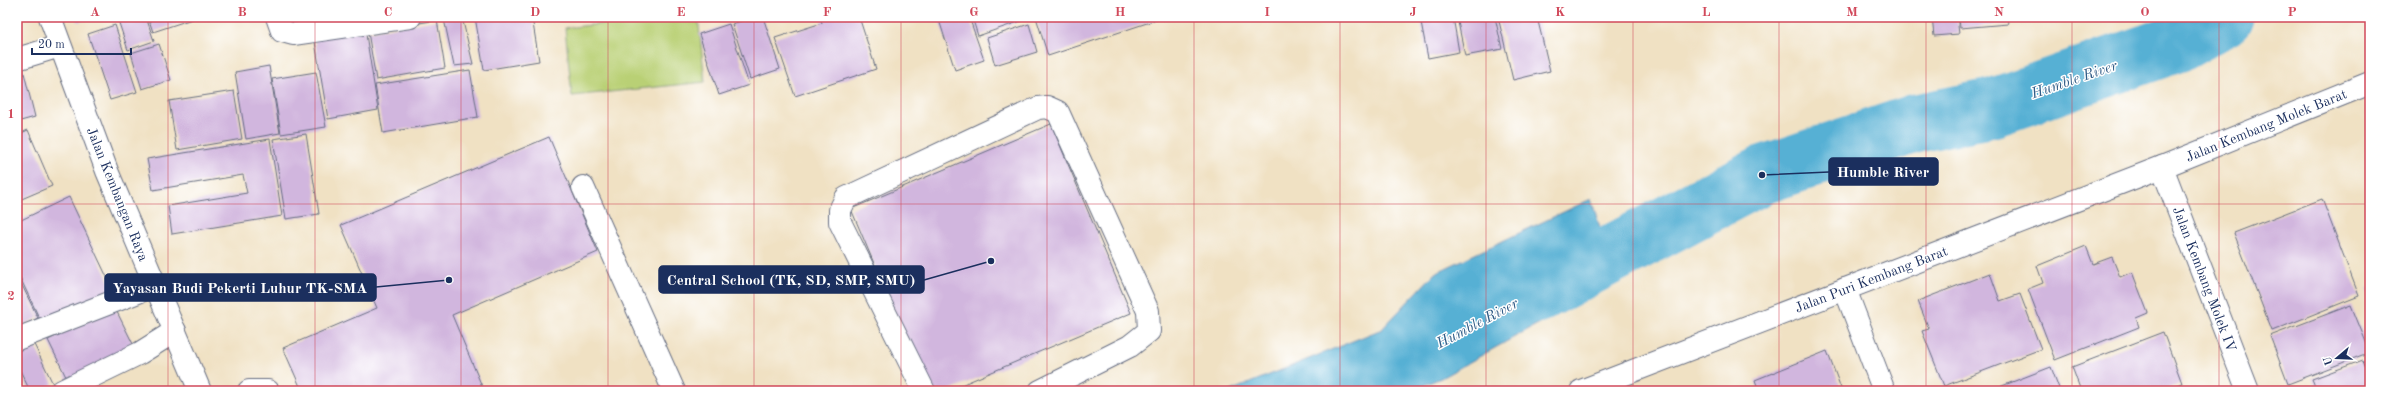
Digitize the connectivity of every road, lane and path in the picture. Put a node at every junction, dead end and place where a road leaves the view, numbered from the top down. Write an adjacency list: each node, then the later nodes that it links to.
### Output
1 (50, 17): 4 (street, Jalan Kembangan Raya)
2 (277, 17): 3 (street)
3 (410, 17)
4 (60, 46): 5 (street); 9 (street, Jalan Kembangan Raya)
5 (17, 59)
6 (2370, 83): 7 (street, Jalan Kembang Molek Barat)
7 (2162, 166): 10 (street, Jalan Puri Kembang Barat); 23 (street, Jalan Kembang Molek IV)
8 (583, 187): 18 (street)
9 (156, 285): 11 (street, Jalan Kembangan Raya); 12 (street)
10 (1845, 289): 13 (street, Jalan Puri Kembang Barat); 22 (street)
11 (175, 331): 14 (street); 15 (street, Jalan Kembangan Raya)
12 (17, 339)
13 (1627, 383): 21 (street, Jalan Puri Kembang Barat)
14 (62, 391)
15 (200, 391)
16 (249, 391): 17 (street)
17 (268, 391)
18 (674, 391)
19 (924, 391): 20 (street)
20 (1040, 391)
21 (1581, 391)
22 (1884, 391)
23 (2248, 391)

